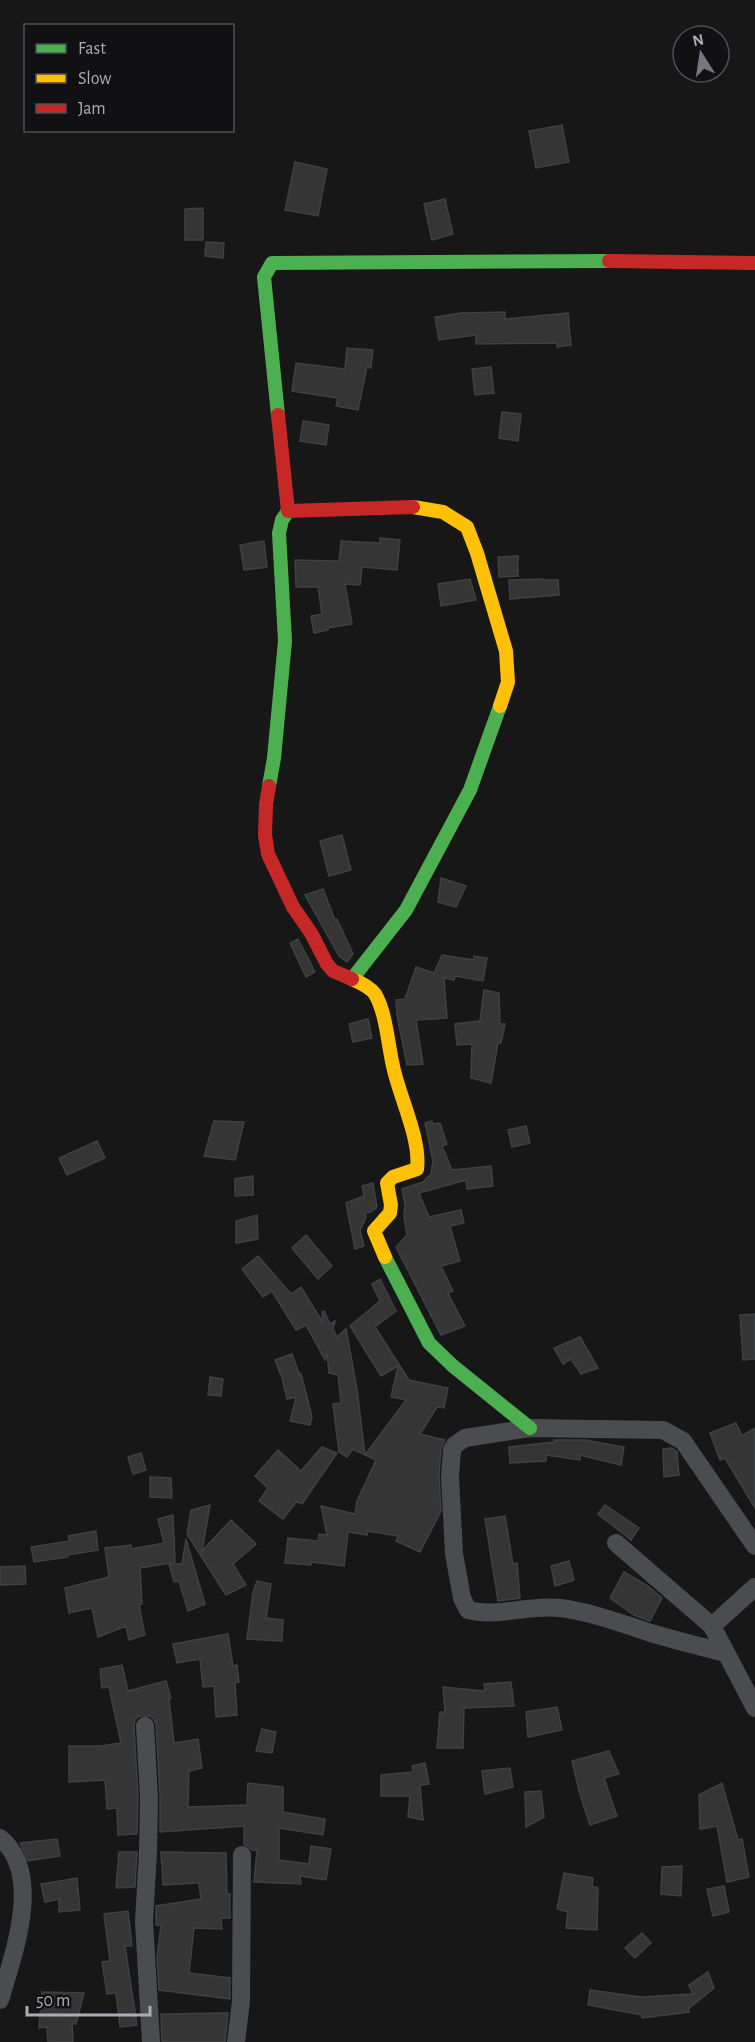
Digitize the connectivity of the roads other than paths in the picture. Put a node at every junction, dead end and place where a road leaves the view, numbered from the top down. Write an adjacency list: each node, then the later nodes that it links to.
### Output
1 (755, 263): 2 (street)
2 (288, 511): 3 (street); 3 (street)
3 (352, 979): 4 (street)
4 (530, 1428): 6 (street); 9 (street)
5 (616, 1544): 8 (street)
6 (755, 1546)
7 (755, 1587): 8 (street)
8 (712, 1626): 9 (street)
9 (726, 1653): 10 (street)
10 (755, 1708)
11 (145, 1726): 15 (street)
12 (0, 1838): 14 (street)
13 (242, 1855): 16 (street)
14 (0, 2000)
15 (151, 2042)
16 (236, 2042)

